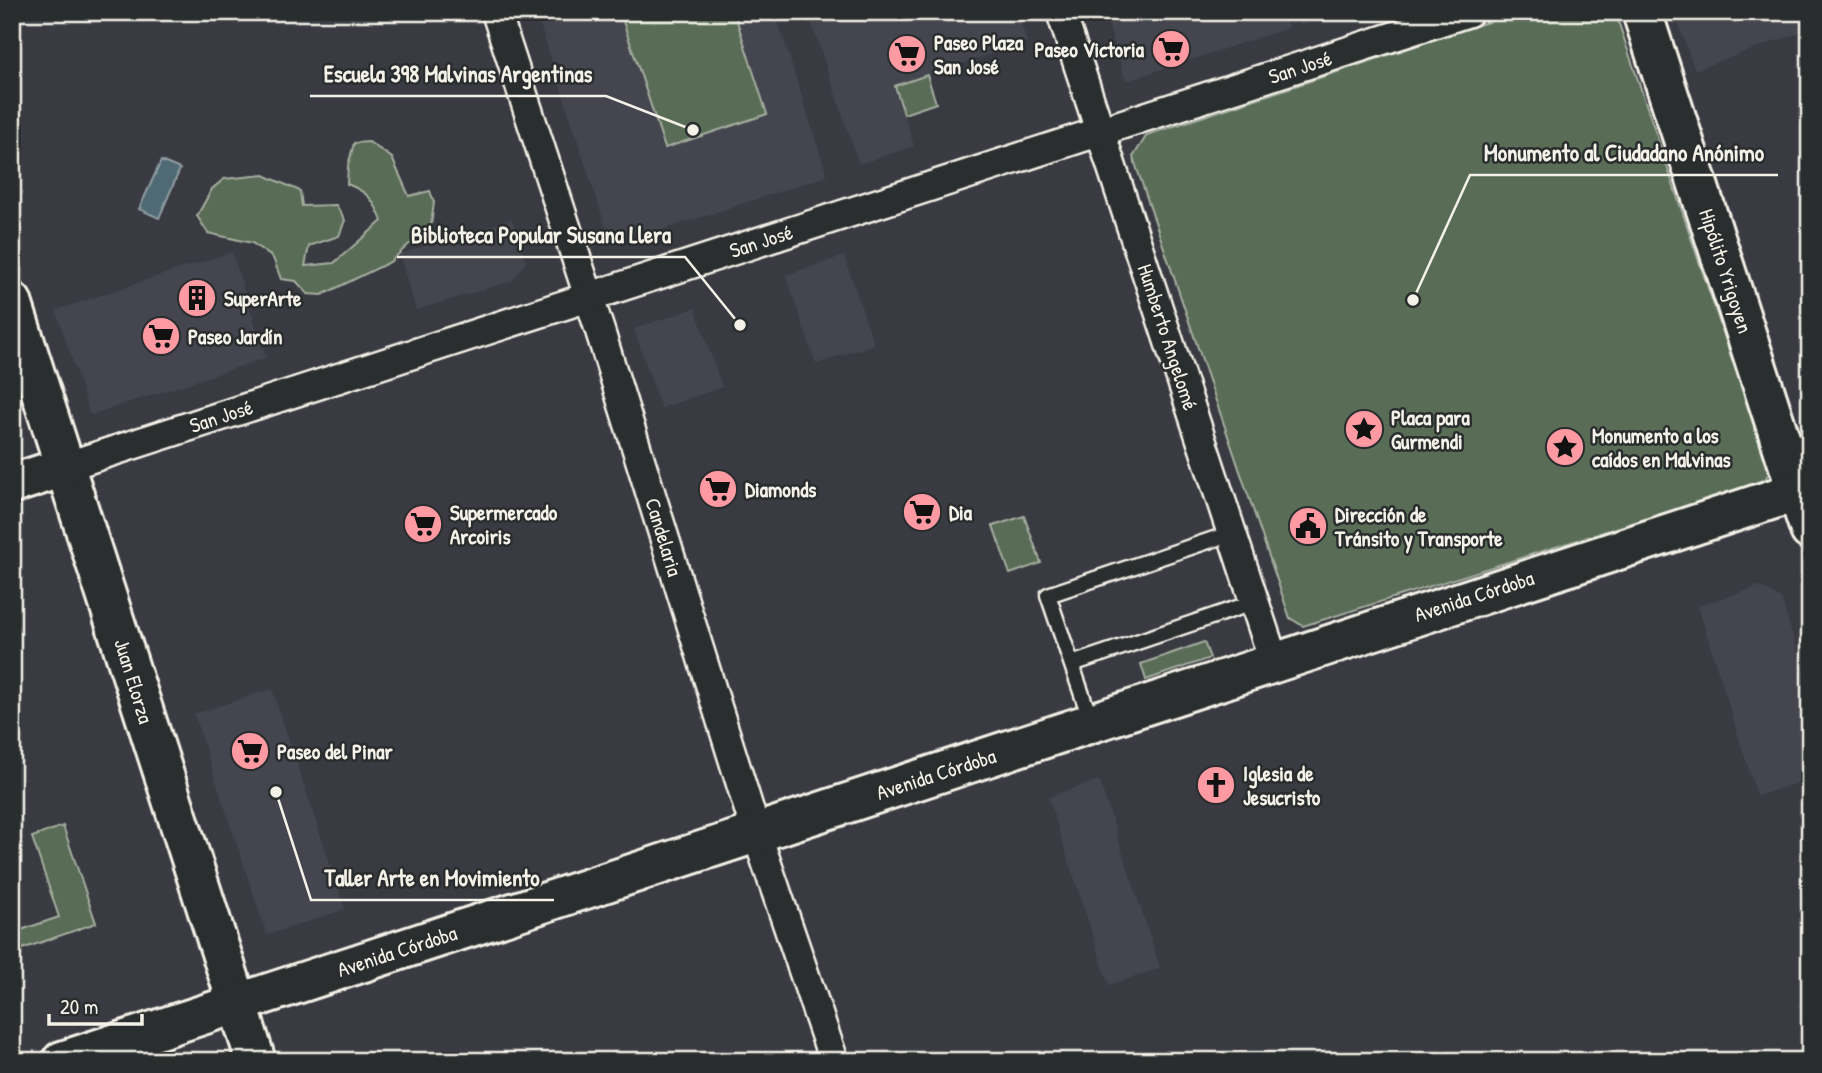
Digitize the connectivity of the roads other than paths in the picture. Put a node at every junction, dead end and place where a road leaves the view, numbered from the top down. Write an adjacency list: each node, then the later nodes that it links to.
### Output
1 (496, 12): 6 (street, Candelaria)
2 (1061, 12): 5 (street, Humberto Angelomé)
3 (1469, 12): 5 (street, San José)
4 (1642, 12): 10 (main road, Hipólito Yrigoyen)
5 (1100, 131): 6 (street, San José); 12 (street, Humberto Angelomé)
6 (589, 297): 8 (street, San José); 17 (street, Candelaria)
7 (12, 302): 8 (main road, Juan Elorza)
8 (67, 466): 9 (main road, San José); 18 (main road, Juan Elorza)
9 (12, 484)
10 (1803, 489): 11 (main road, Hipólito Yrigoyen); 14 (main road, Avenida Córdoba)
11 (1810, 530)
12 (1232, 533): 13 (street, Humberto Angelomé); 15 (lane)
13 (1255, 602): 14 (street, Humberto Angelomé); 15 (lane)
14 (1275, 662): 16 (main road, Avenida Córdoba)
15 (1072, 664): 16 (lane)
16 (1091, 722): 17 (main road, Avenida Córdoba)
17 (756, 832): 18 (main road, Avenida Córdoba); 21 (street, Candelaria)
18 (237, 1003): 19 (main road, Avenida Córdoba); 20 (main road, Juan Elorza)
19 (62, 1061)
20 (256, 1061)
21 (834, 1061)

